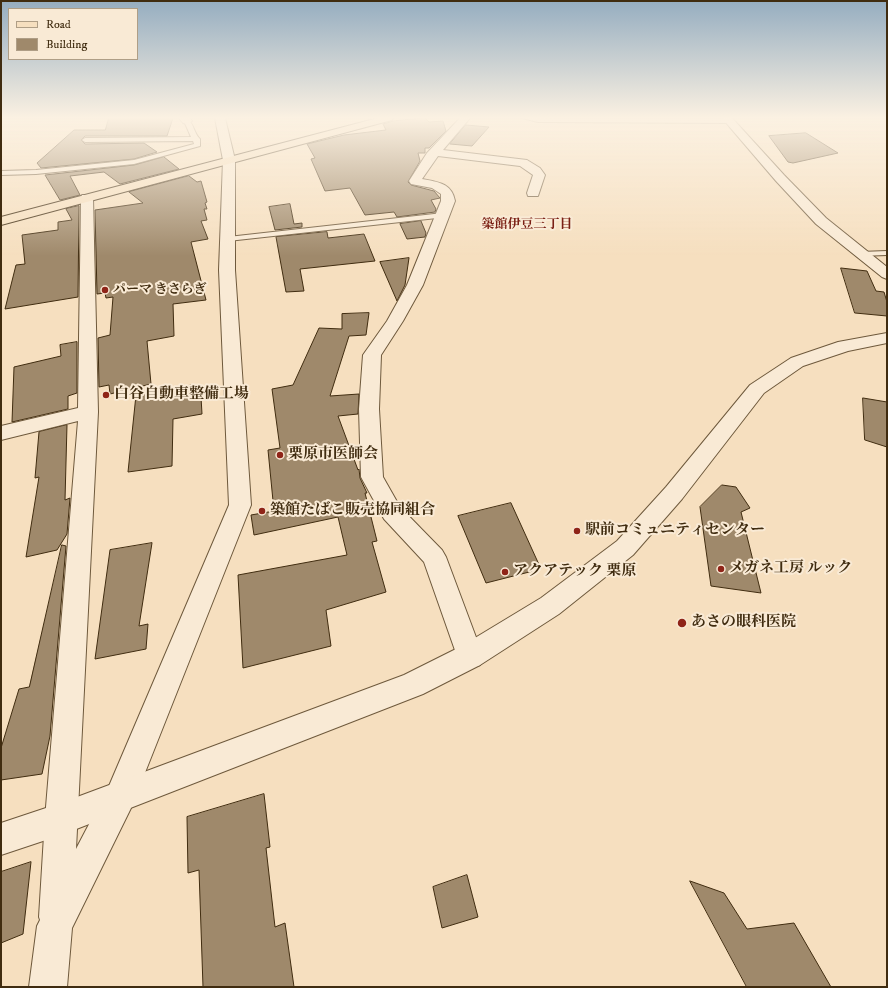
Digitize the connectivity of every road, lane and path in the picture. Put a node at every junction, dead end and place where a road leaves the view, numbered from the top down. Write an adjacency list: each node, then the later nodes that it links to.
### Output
1 (113, 164): 7 (lane)
2 (214, 164): 9 (main road)
3 (229, 164): 12 (street)
4 (425, 164): 10 (street)
5 (525, 164): 8 (street)
6 (768, 164): 14 (street)
7 (1, 173)
8 (533, 193)
9 (87, 198): 11 (main road); 17 (street)
10 (443, 215): 12 (lane); 19 (street)
11 (1, 221)
12 (228, 239): 20 (street)
13 (887, 253): 14 (lane)
14 (860, 254): 15 (street)
15 (887, 274)
16 (887, 338): 19 (street)
17 (88, 412): 18 (street); 21 (street)
18 (1, 433)
19 (470, 656): 20 (street)
20 (120, 797): 21 (street); 23 (street)
21 (61, 819): 22 (street); 23 (street)
22 (1, 839)
23 (55, 926): 24 (street)
24 (48, 987)

